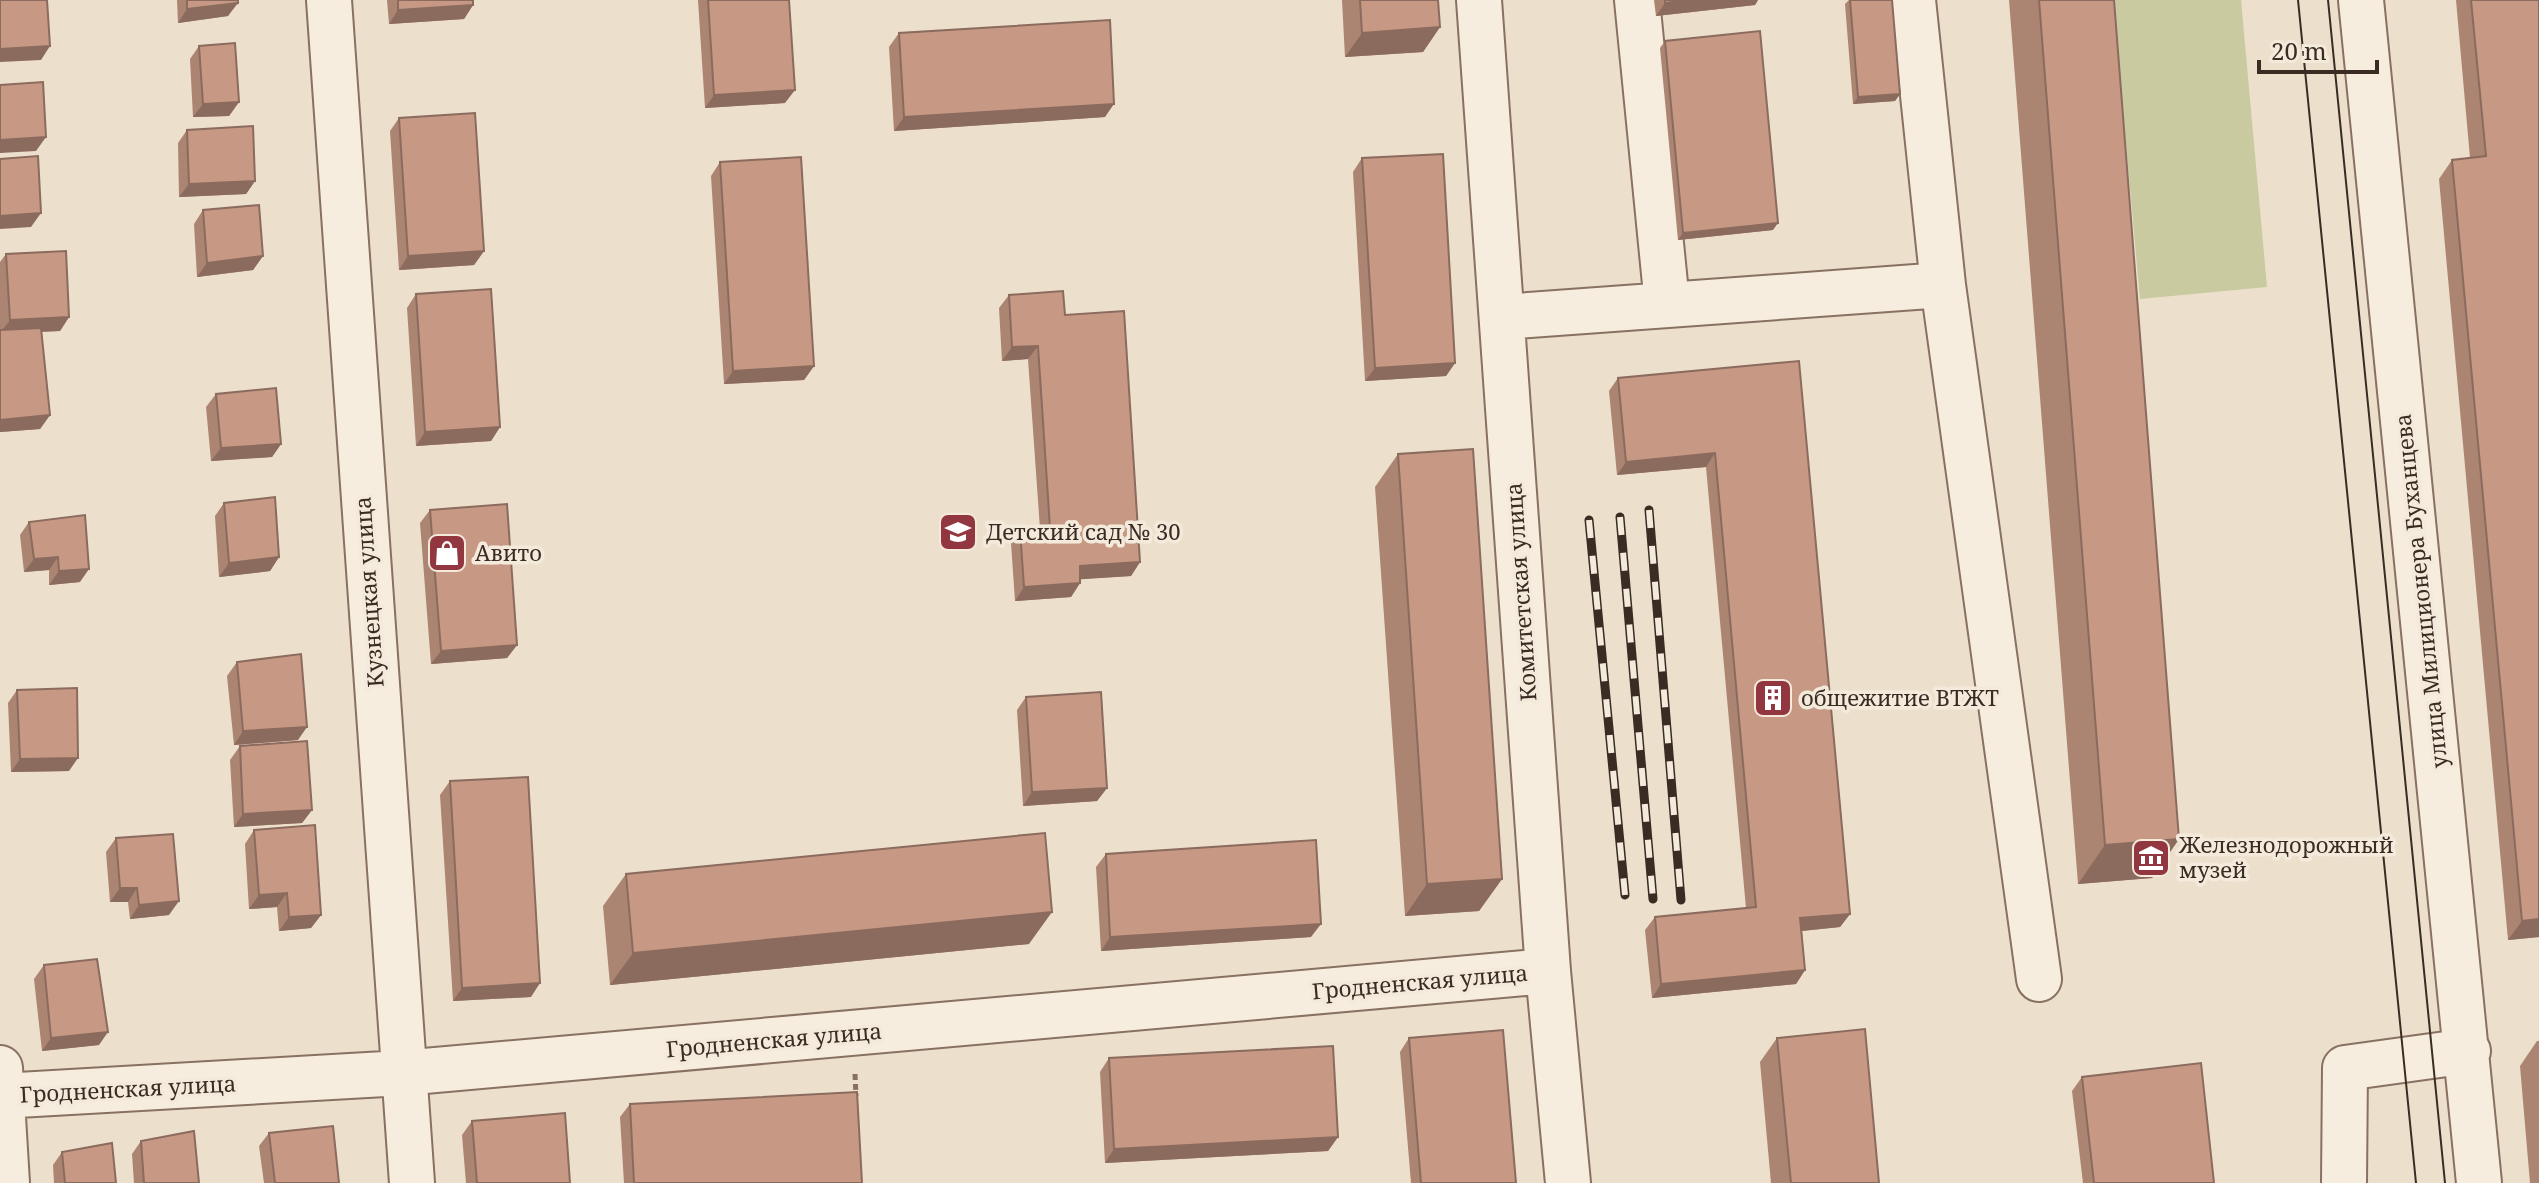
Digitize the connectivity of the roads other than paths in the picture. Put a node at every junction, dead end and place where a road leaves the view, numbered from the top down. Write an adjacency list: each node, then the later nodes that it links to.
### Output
1 (329, 0): 12 (street, Кузнецкая улица)
2 (1479, 0): 8 (street, Комитетская улица)
3 (1637, 0): 7 (street)
4 (1913, 0): 6 (street)
5 (2361, 0): 11 (street, улица Милиционера Буханцева)
6 (1943, 285): 7 (street); 10 (street)
7 (1667, 304): 8 (street)
8 (1502, 317): 9 (street, Комитетская улица)
9 (1548, 971): 12 (street, Гродненская улица); 16 (street, Комитетская улица)
10 (2039, 979)
11 (2468, 1051): 17 (street); 18 (street, улица Милиционера Буханцева)
12 (402, 1073): 13 (street, Гродненская улица); 15 (street, Кузнецкая улица)
13 (1, 1087): 14 (street)
14 (7, 1183)
15 (412, 1183)
16 (1568, 1183)
17 (2344, 1183)
18 (2479, 1183)

